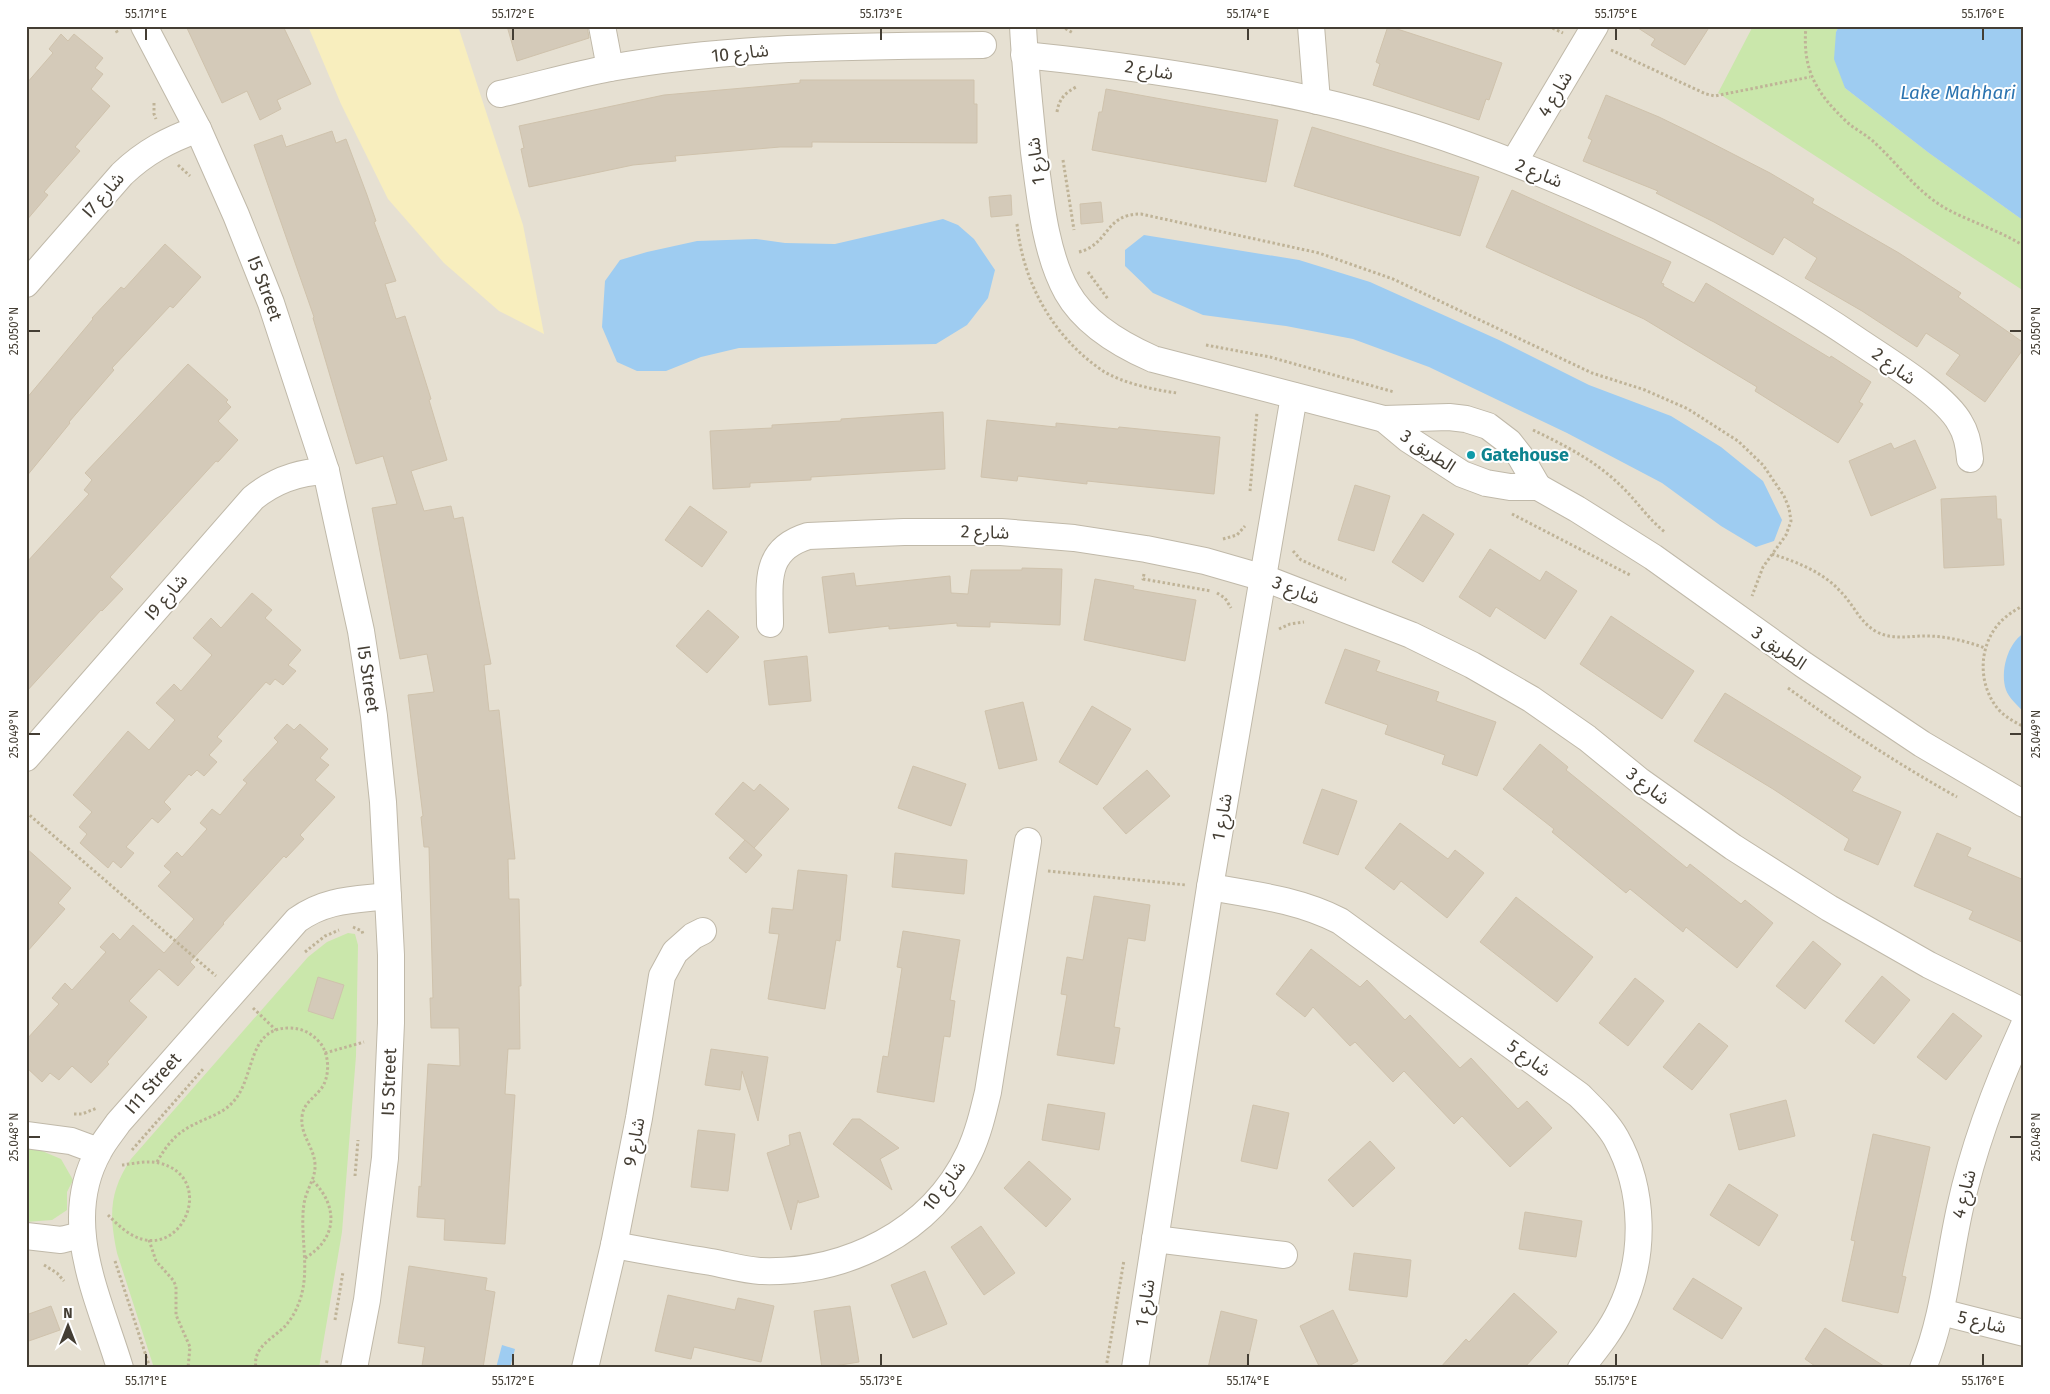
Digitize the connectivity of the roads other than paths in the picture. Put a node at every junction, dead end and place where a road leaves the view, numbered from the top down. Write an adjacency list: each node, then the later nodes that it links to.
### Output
1 (144, 26): 11 (street, I5 Street)
2 (602, 26): 8 (street)
3 (1023, 26): 7 (street, شارع 1)
4 (1311, 26): 10 (street)
5 (1590, 35): 12 (street, شارع 4)
6 (983, 45): 8 (street, شارع 10)
7 (1024, 55): 10 (street, شارع 2); 14 (street, شارع 1)
8 (610, 68): 9 (street, شارع 10)
9 (500, 94)
10 (1317, 101): 12 (street, شارع 2)
11 (198, 129): 13 (street, I7 شارع); 17 (street, I5 Street)
12 (1514, 162): 16 (street, شارع 2)
13 (26, 284)
14 (1294, 396): 15 (street); 19 (street, شارع 1)
15 (1384, 419): 18 (street, 3 الطريق); 18 (street, 3 الطريق)
16 (1970, 459)
17 (326, 471): 21 (street, I9 شارع); 25 (street, I5 Street)
18 (1538, 487): 22 (street, 3 الطريق)
19 (1264, 578): 20 (street, شارع 2); 24 (street, شارع 1); 27 (street, شارع 3)
20 (770, 624)
21 (26, 758)
22 (2024, 804)
23 (1028, 841): 34 (street, شارع 10)
24 (1210, 887): 33 (street, شارع 1); 42 (street, شارع 5)
25 (388, 896): 30 (street, I11 Street); 39 (street, I5 Street)
26 (703, 931): 34 (street, شارع 9)
27 (2024, 1012)
28 (2024, 1025): 36 (street, شارع 4)
29 (26, 1135): 30 (street)
30 (98, 1151): 31 (street, I11 Street)
31 (81, 1235): 32 (street); 38 (street, I11 Street)
32 (26, 1236)
33 (1155, 1239): 35 (street); 41 (street, شارع 1)
34 (614, 1245): 40 (street, شارع 9)
35 (1284, 1255)
36 (1941, 1312): 37 (street, شارع 5); 43 (street, شارع 4)
37 (2024, 1332)
38 (120, 1368)
39 (354, 1368)
40 (586, 1368)
41 (1135, 1368)
42 (1581, 1368)
43 (1923, 1368)

